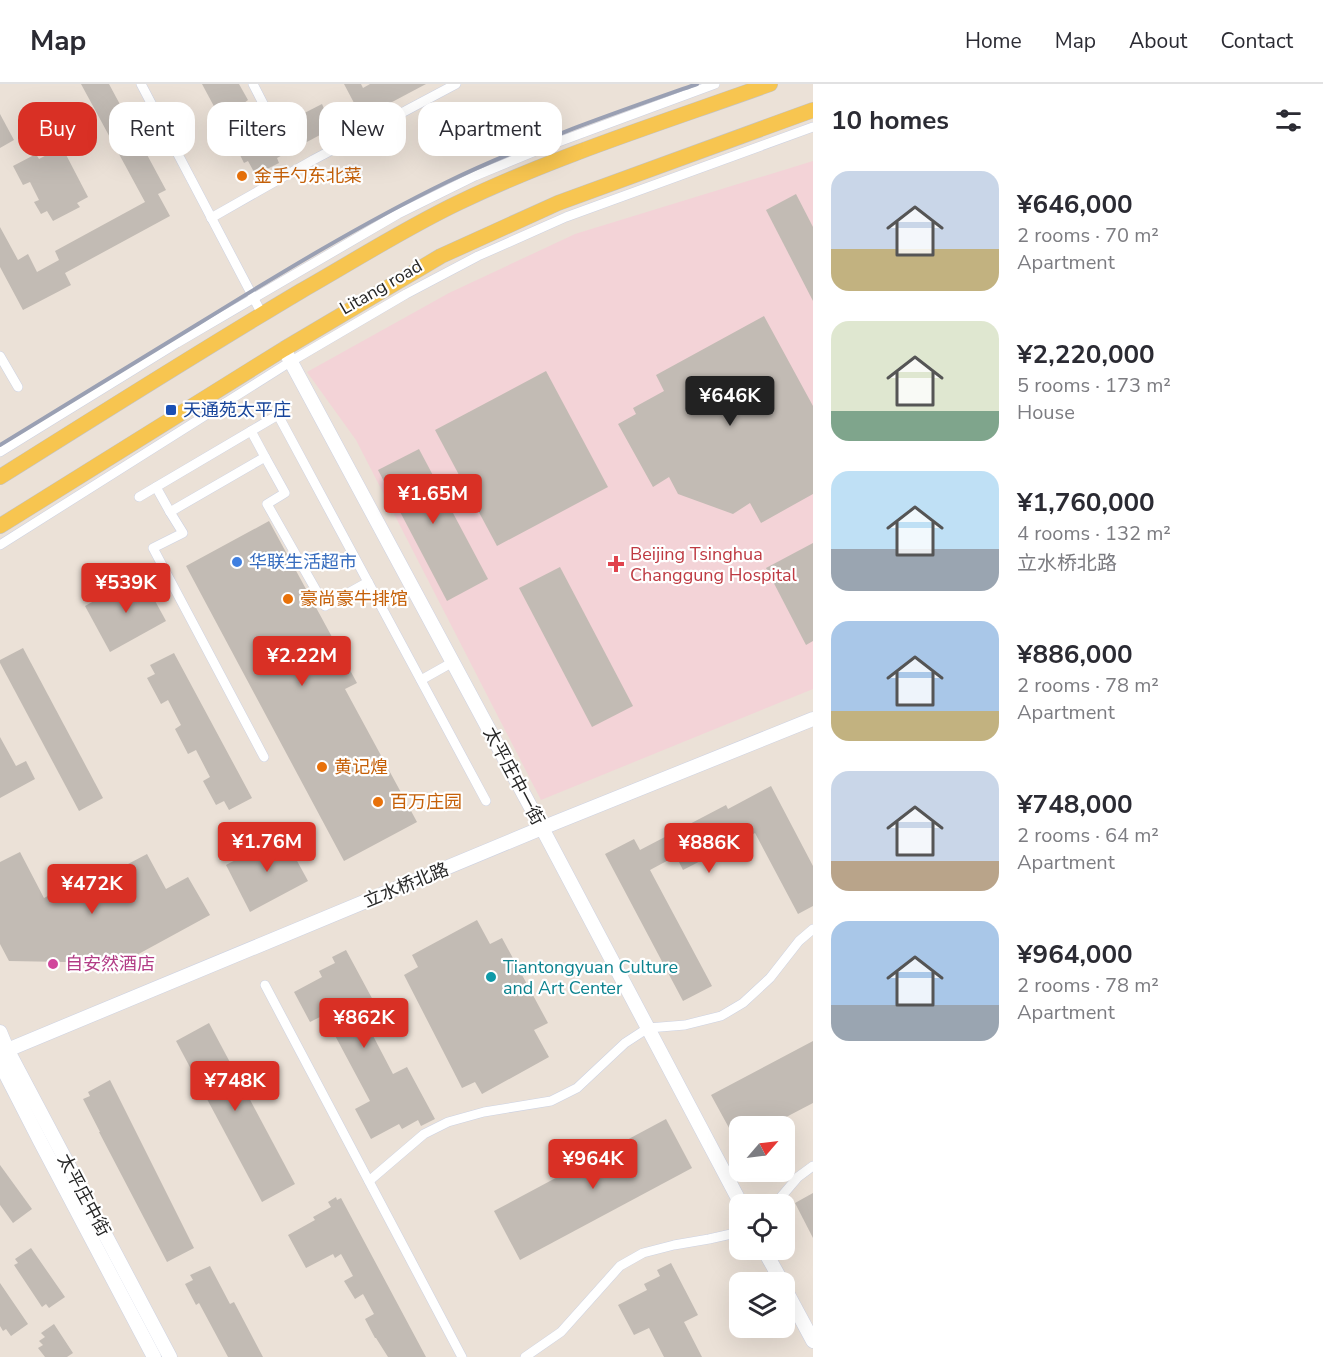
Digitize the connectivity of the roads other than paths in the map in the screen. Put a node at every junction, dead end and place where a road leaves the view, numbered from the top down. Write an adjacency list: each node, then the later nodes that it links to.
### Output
1 (141, 84): 9 (street)
2 (253, 84): 6 (street)
3 (456, 84): 9 (street)
4 (715, 84): 10 (street)
5 (770, 84): 11 (main road, Litang road)
6 (262, 102)
7 (813, 111): 13 (main road, Litang road)
8 (813, 127): 13 (street, Litang road)
9 (211, 218): 10 (street)
10 (254, 298): 11 (street); 16 (street)
11 (262, 314): 18 (main road, Litang road)
12 (0, 356): 14 (street)
13 (287, 356): 22 (main road, Litang road); 23 (street, Litang road); 25 (street, 太平庄中一街)
14 (18, 387)
15 (251, 431): 17 (street); 19 (street); 24 (street)
16 (0, 452)
17 (265, 457): 21 (street); 24 (street)
18 (0, 477)
19 (156, 487): 20 (street); 21 (street)
20 (139, 497)
21 (170, 512): 28 (street)
22 (0, 526)
23 (0, 545)
24 (368, 582): 26 (street)
25 (453, 662): 26 (street); 30 (street, 太平庄中一街)
26 (421, 680): 29 (street)
27 (813, 719): 30 (street, 立水桥北路)
28 (264, 757)
29 (486, 801)
30 (542, 828): 33 (street, 太平庄中一街); 35 (street, 立水桥北路)
31 (813, 929): 33 (street)
32 (266, 985): 38 (street)
33 (648, 1028): 38 (street); 39 (street, 太平庄中一街)
34 (0, 1032): 35 (street, 太平庄中街)
35 (4, 1051): 45 (street, 太平庄中街)
36 (0, 1063): 44 (street, 太平庄中街)
37 (813, 1166): 40 (street)
38 (369, 1181): 46 (street)
39 (736, 1194)
40 (784, 1194)
41 (729, 1234): 47 (street)
42 (795, 1307): 43 (street)
43 (813, 1341)
44 (154, 1357)
45 (170, 1357)
46 (462, 1357)
47 (525, 1357)

